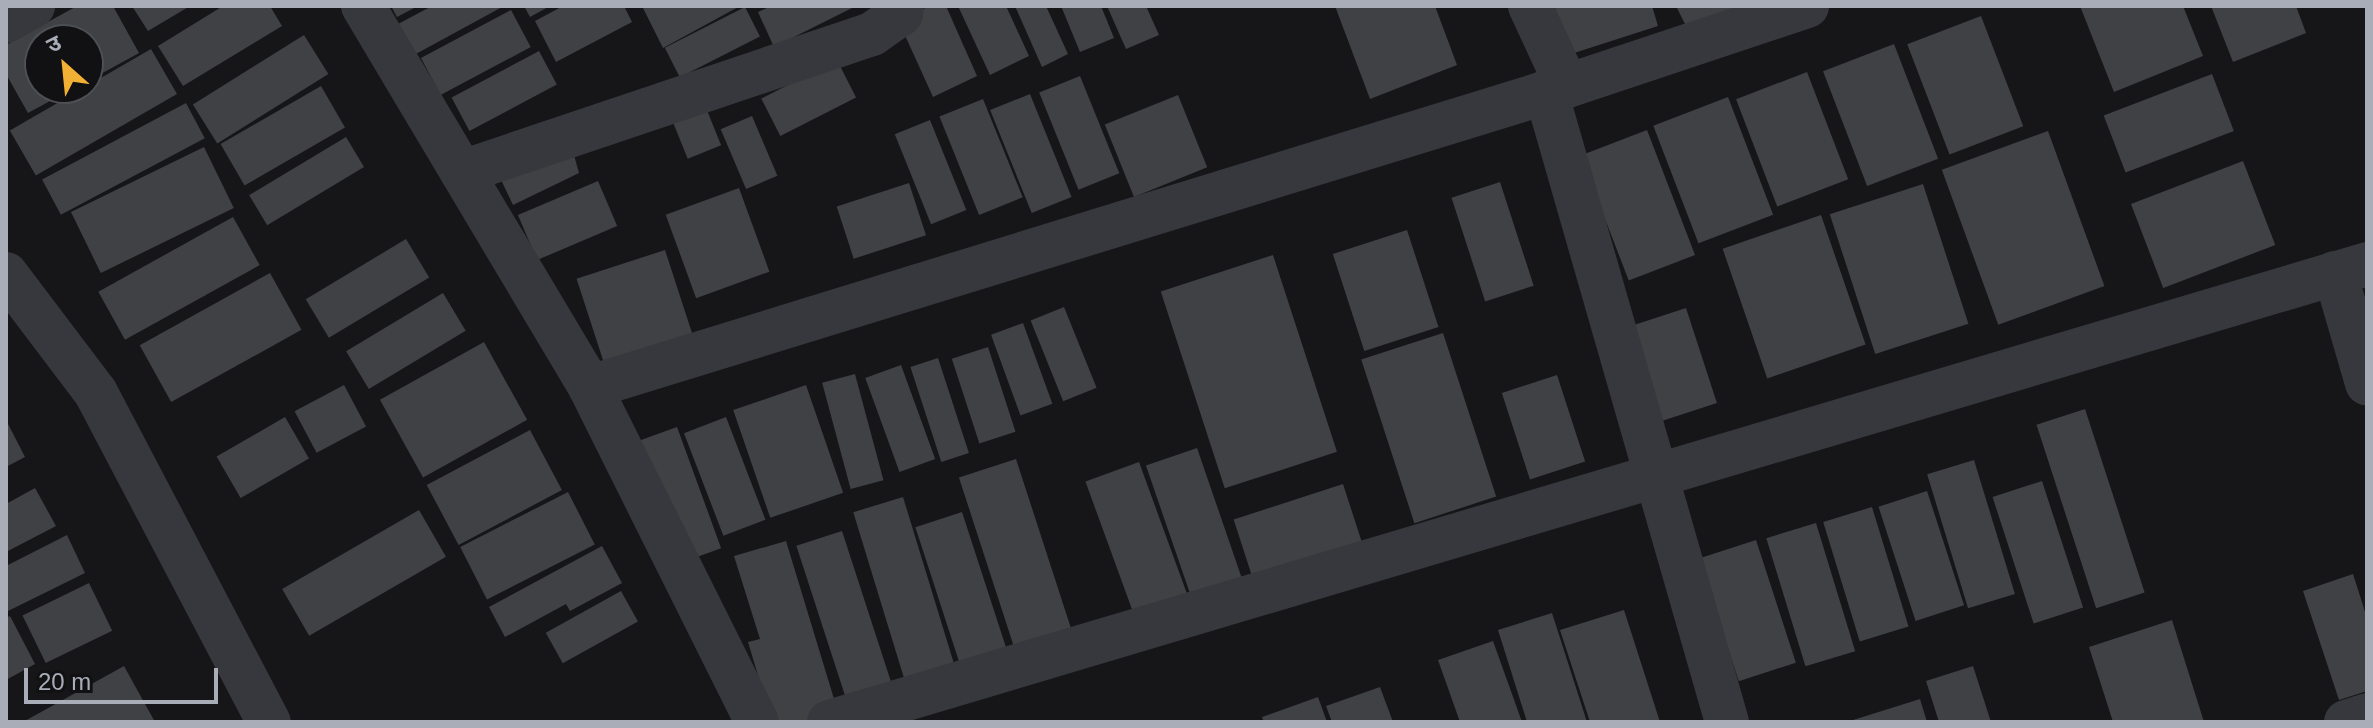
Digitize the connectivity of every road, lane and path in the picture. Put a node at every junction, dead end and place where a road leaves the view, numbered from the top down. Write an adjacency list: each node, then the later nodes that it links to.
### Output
1 (33, 6): 6 (street)
2 (363, 6): 8 (street)
3 (902, 6): 8 (street)
4 (1530, 6): 7 (street)
5 (1807, 6): 7 (street)
6 (6, 21)
7 (1556, 89): 12 (street); 13 (street)
8 (462, 172): 12 (street)
9 (2351, 269): 11 (street); 13 (street)
10 (6, 274): 15 (street)
11 (2367, 383)
12 (590, 387): 16 (street)
13 (1655, 474): 17 (street); 18 (street)
14 (2367, 715): 19 (street)
15 (269, 722)
16 (757, 722)
17 (829, 722)
18 (1727, 722)
19 (2346, 722)

